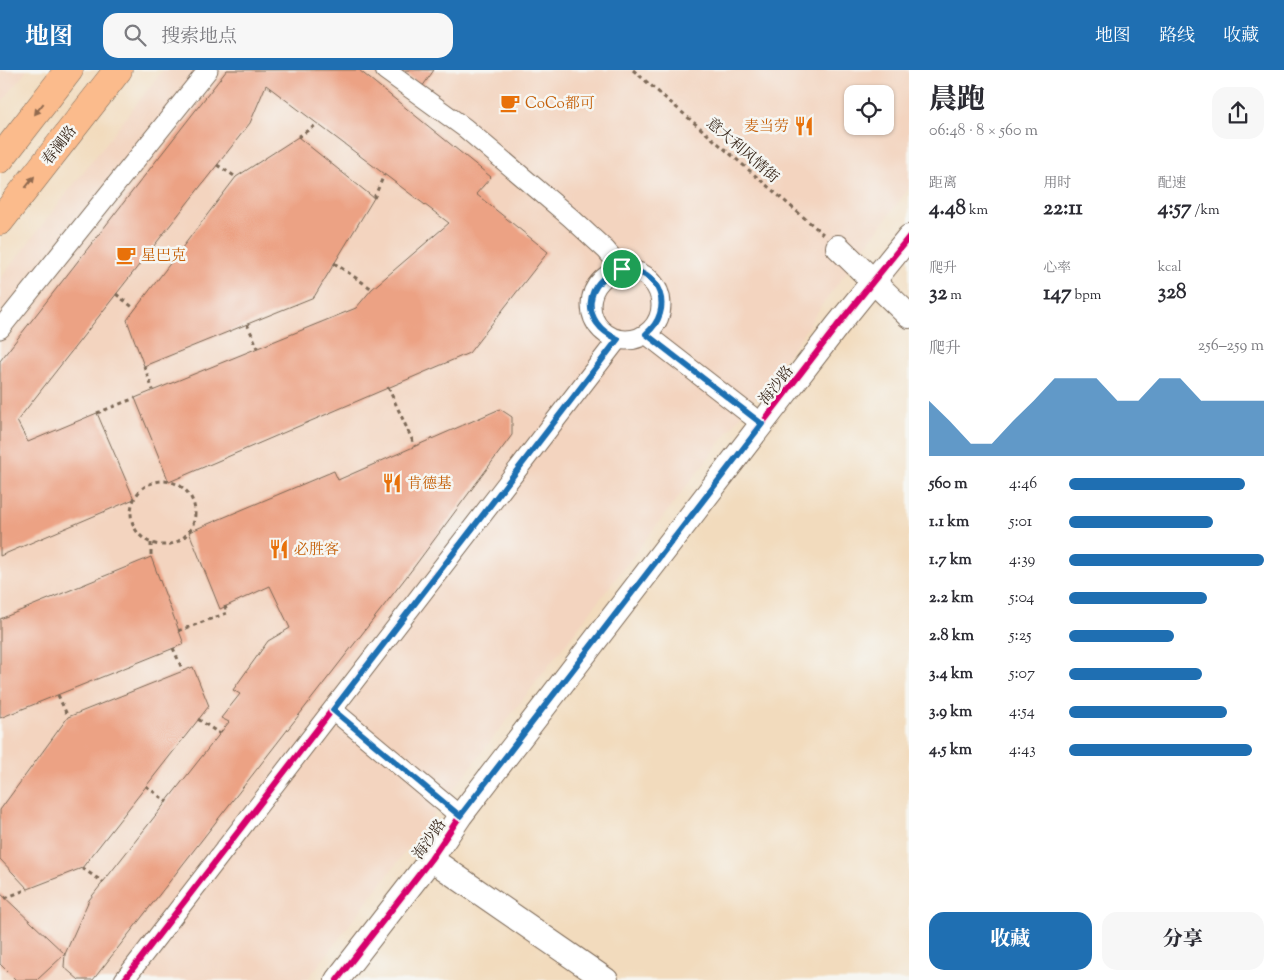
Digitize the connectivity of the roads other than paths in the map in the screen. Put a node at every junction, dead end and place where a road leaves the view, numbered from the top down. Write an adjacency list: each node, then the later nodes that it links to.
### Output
1 (69, 70): 5 (main road, one-way to 5)
2 (118, 70): 6 (main road, 春澜路, one-way to 2)
3 (208, 70): 12 (street)
4 (385, 70): 9 (street)
5 (0, 159)
6 (0, 221)
7 (909, 237): 10 (street, 海沙路)
8 (838, 248): 10 (street)
9 (622, 269): 13 (street); 14 (street)
10 (874, 282): 11 (street); 15 (street, 海沙路)
11 (909, 316)
12 (0, 329)
13 (646, 334): 14 (street); 15 (street)
14 (618, 339): 16 (street)
15 (762, 424): 17 (street, 海沙路)
16 (333, 710): 17 (street); 19 (street)
17 (460, 816): 18 (street, 海沙路)
18 (431, 859): 20 (street, 海沙路); 21 (street)
19 (124, 980)
20 (337, 980)
21 (606, 980)

